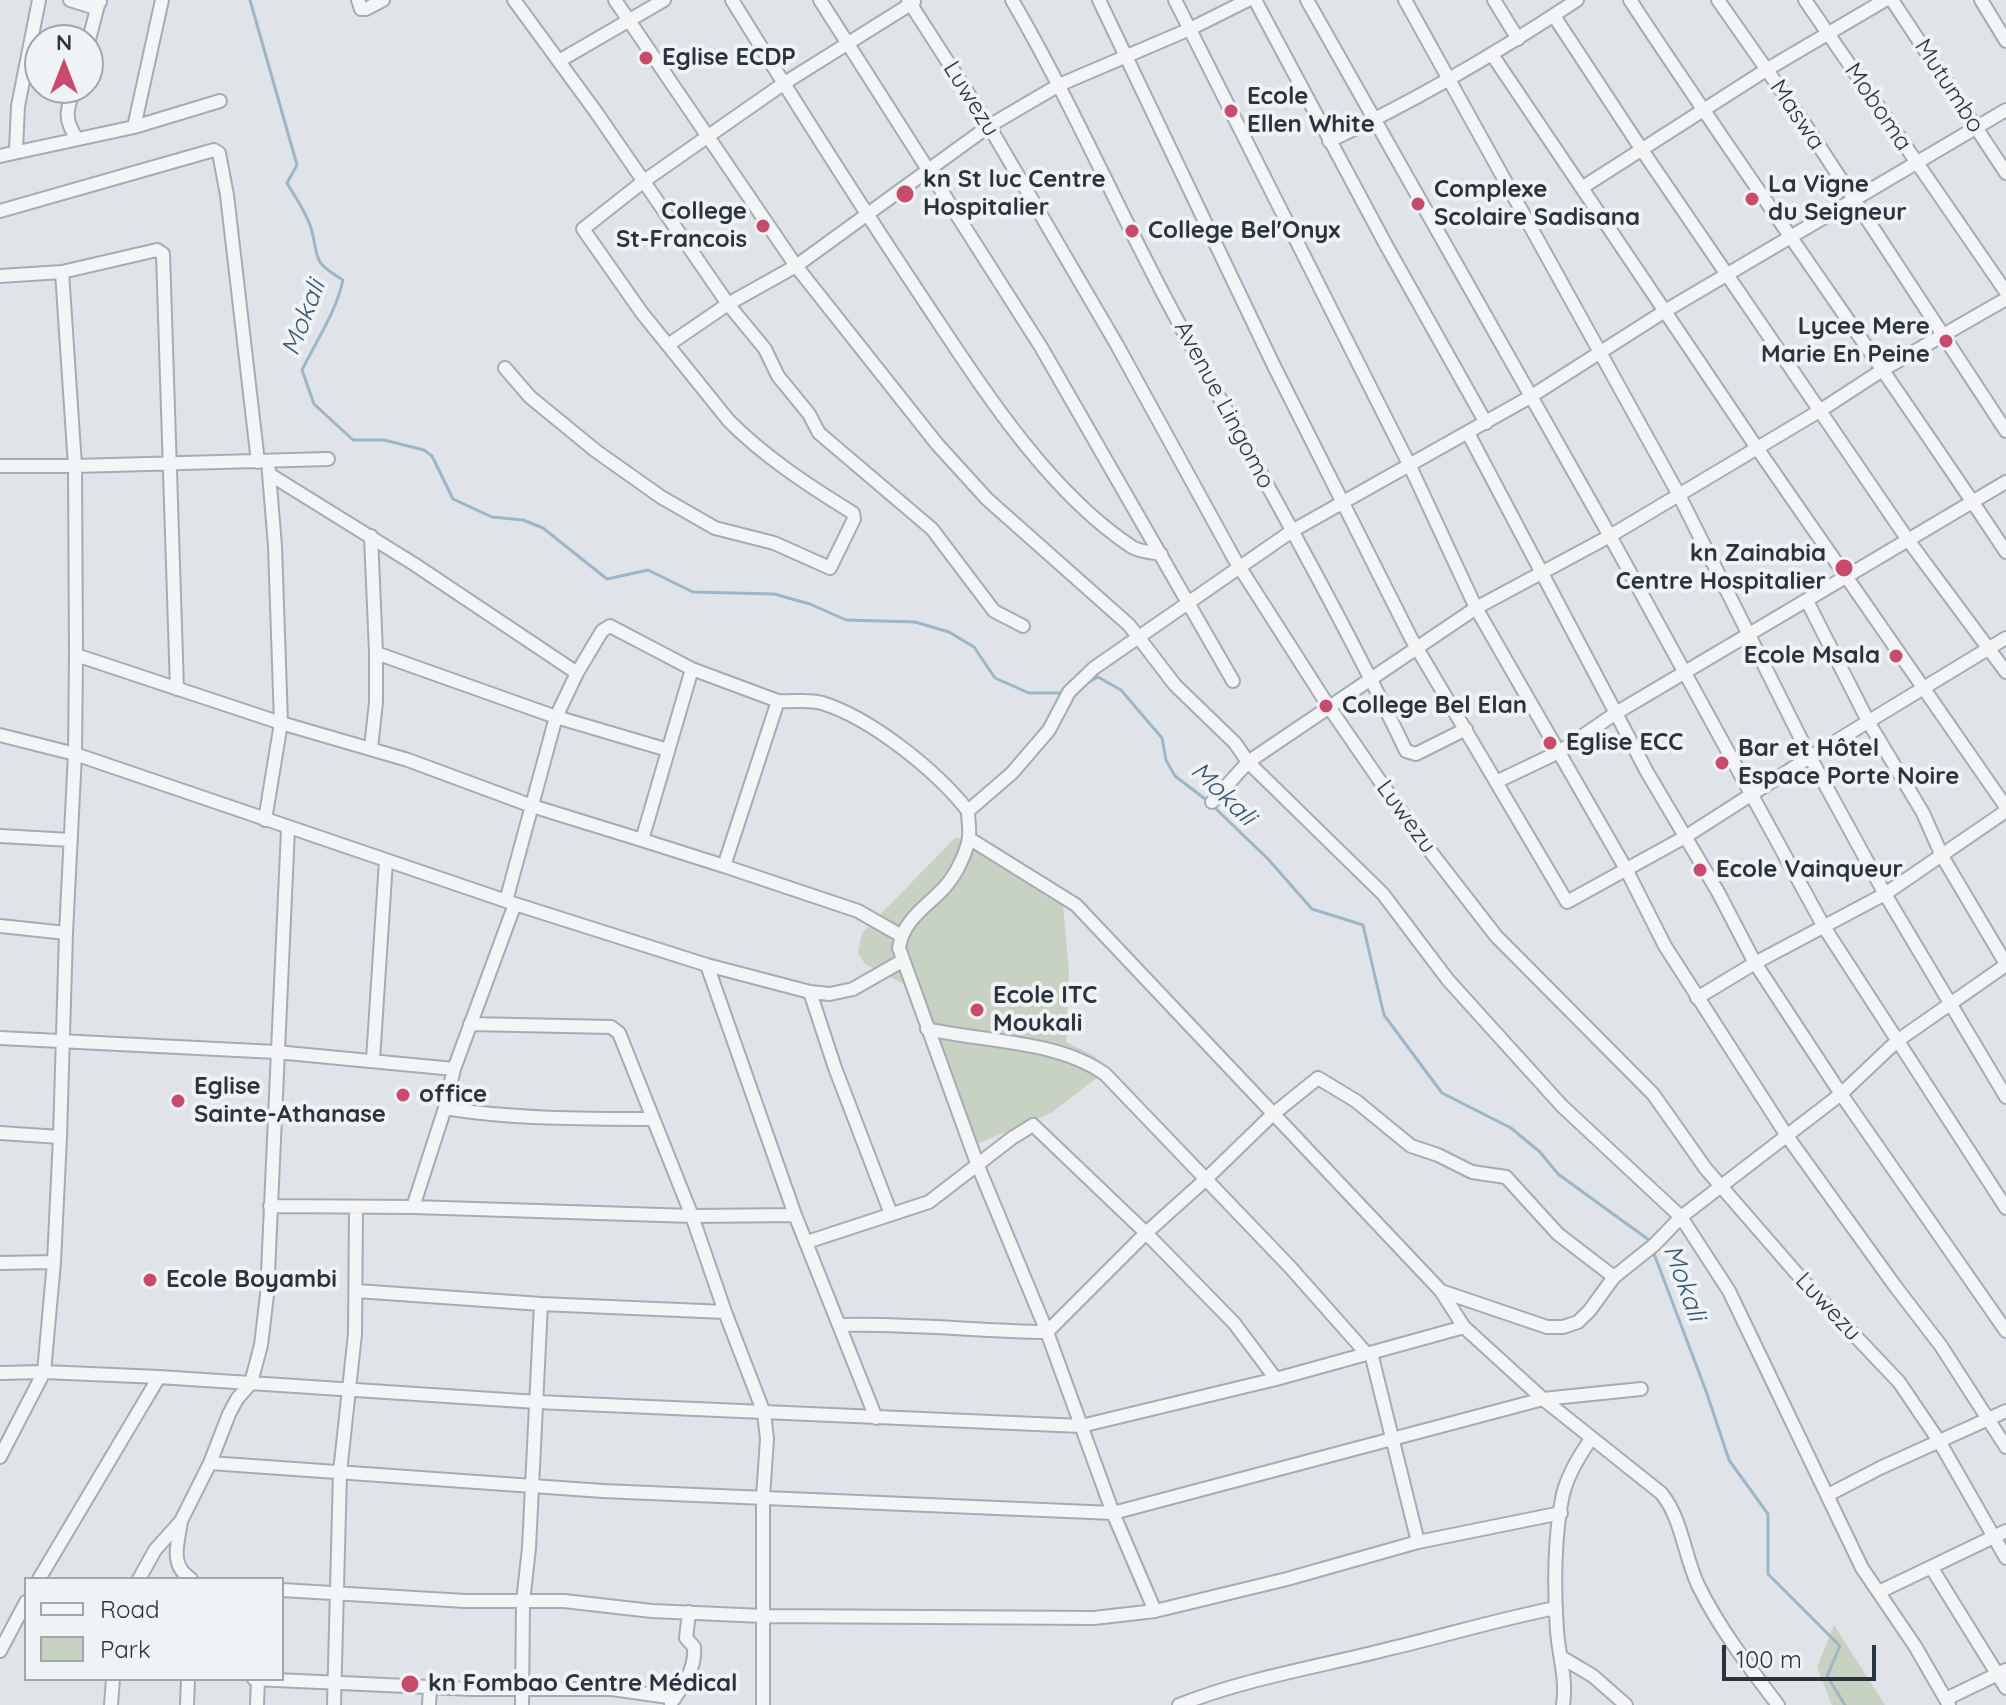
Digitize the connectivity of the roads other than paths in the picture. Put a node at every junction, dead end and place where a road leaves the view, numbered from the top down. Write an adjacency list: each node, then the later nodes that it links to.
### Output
1 (39, 0): 54 (street)
2 (70, 0): 27 (street)
3 (162, 0): 49 (street)
4 (358, 0): 5 (street)
5 (383, 0)
6 (514, 0): 38 (street)
7 (615, 0): 29 (street)
8 (664, 0): 29 (street)
9 (732, 0): 41 (street)
10 (820, 0): 35 (street)
11 (1012, 0): 42 (street, Avenue Lingomo)
12 (1099, 0): 36 (street)
13 (1175, 0): 31 (street)
14 (1248, 0): 31 (street)
15 (1255, 0): 53 (street)
16 (1307, 0): 47 (street)
17 (1405, 0): 40 (street)
18 (1494, 0): 33 (street)
19 (1577, 0): 28 (street)
20 (1630, 0): 45 (street)
21 (1718, 0): 39 (street, Maswa)
22 (1805, 0): 32 (street, Moboma)
23 (1885, 0): 32 (street)
24 (1892, 0): 50 (street, Mutumbo)
25 (1981, 0): 34 (street)
26 (912, 2): 35 (street); 48 (street, Luwezu)
27 (99, 3): 30 (street)
28 (1554, 16): 33 (street); 55 (street)
29 (630, 19): 38 (street); 51 (street)
30 (93, 24)
31 (1190, 29): 36 (street); 87 (street)
32 (1827, 34): 39 (street); 57 (street, Moboma)
33 (1518, 39): 37 (street)
34 (2006, 41)
35 (847, 44): 41 (street); 58 (street)
36 (1126, 56): 42 (street); 93 (street)
37 (1493, 56): 40 (street); 61 (street)
38 (559, 61): 60 (street)
39 (1766, 70): 45 (street); 62 (street, Maswa)
40 (1450, 80): 47 (street); 76 (street)
41 (783, 84): 51 (street); 64 (street)
42 (1059, 85): 48 (street); 95 (street, Avenue Lingomo)
43 (220, 101): 49 (street)
44 (69, 104): 52 (street)
45 (1702, 110): 55 (street); 65 (street)
46 (2006, 110): 50 (street)
47 (1373, 121): 53 (street); 79 (street)
48 (989, 126): 58 (street); 101 (street, Luwezu)
49 (134, 127): 52 (street)
50 (1976, 127): 57 (street); 59 (street, Mutumbo)
51 (710, 136): 60 (street); 66 (street)
52 (77, 139): 54 (street)
53 (1329, 141): 81 (street)
54 (16, 150): 56 (street)
55 (1642, 150): 61 (street); 68 (street)
56 (0, 156)
57 (1916, 164): 62 (street); 70 (street, Moboma)
58 (927, 171): 64 (street); 100 (street)
59 (2006, 173)
60 (644, 181): 72 (street); 75 (street)
61 (1583, 187): 73 (street)
62 (1854, 201): 65 (street); 74 (street, Maswa)
63 (0, 211): 88 (street)
64 (866, 215): 66 (street); 100 (street)
65 (1790, 238): 68 (street); 78 (street)
66 (796, 266): 72 (street); 109 (street)
67 (62, 272): 69 (street); 86 (street); 90 (street)
68 (1728, 274): 73 (street); 80 (street)
69 (0, 276)
70 (2006, 292)
71 (2006, 299): 74 (street)
72 (728, 304): 75 (street); 107 (street)
73 (1665, 311): 76 (street); 84 (street)
74 (1944, 336): 78 (street); 82 (street, Maswa)
75 (668, 345): 77 (street)
76 (1600, 354): 79 (street); 92 (street)
77 (505, 368)
78 (1884, 369): 80 (street); 94 (street)
79 (1530, 397): 81 (street); 97 (street)
80 (1821, 410): 84 (street); 98 (street)
81 (1486, 423): 83 (street)
82 (2006, 431)
83 (1468, 433): 87 (street); 102 (street)
84 (1757, 448): 92 (street); 103 (street)
85 (328, 459): 88 (street)
86 (170, 464): 88 (street); 90 (street); 121 (street)
87 (1409, 464): 93 (street); 106 (street)
88 (265, 465): 96 (street); 127 (street)
89 (0, 466): 90 (street)
90 (75, 466): 114 (street)
91 (2006, 482): 94 (street)
92 (1679, 495): 97 (street); 108 (street)
93 (1343, 501): 95 (street); 112 (street)
94 (1973, 502): 98 (street); 99 (street)
95 (1292, 531): 101 (street); 119 (street, Avenue Lingomo)
96 (371, 536): 113 (street); 118 (street)
97 (1610, 536): 102 (street); 116 (street)
98 (1908, 540): 103 (street); 111 (street)
99 (2006, 552)
100 (1161, 554): 105 (street)
101 (1240, 567): 105 (street); 124 (street, Luwezu)
102 (1542, 573): 106 (street); 125 (street)
103 (1847, 577): 104 (street); 122 (street)
104 (1807, 601): 108 (street); 128 (street)
105 (1188, 602): 109 (street); 120 (street)
106 (1476, 608): 112 (street); 133 (street)
107 (1023, 626)
108 (1749, 634): 116 (street); 135 (street)
109 (1139, 637): 136 (street); 142 (street)
110 (2006, 638): 111 (street)
111 (1989, 646): 117 (street); 122 (street)
112 (1416, 647): 119 (street); 129 (street)
113 (376, 653): 126 (street); 131 (street)
114 (76, 655): 121 (street); 134 (street)
115 (692, 669): 118 (street); 123 (street); 132 (street)
116 (1685, 672): 125 (street); 138 (street)
117 (2006, 672)
118 (577, 673): 126 (street)
119 (1372, 680): 124 (street); 129 (street, Avenue Lingomo)
120 (1233, 681)
121 (177, 689): 127 (street)
122 (1923, 689): 128 (street); 141 (street)
123 (778, 701): 142 (street); 152 (street)
124 (1329, 707): 136 (street); 185 (street, Luwezu)
125 (1616, 713): 133 (street); 146 (street)
126 (556, 717): 132 (street); 140 (street)
127 (281, 723): 131 (street); 143 (street)
128 (1869, 723): 135 (street); 150 (street)
129 (1466, 729): 137 (street)
130 (0, 735): 134 (street)
131 (371, 748): 140 (street)
132 (668, 750): 149 (street)
133 (1559, 752): 137 (street); 153 (street)
134 (75, 754): 143 (street); 148 (street)
135 (1810, 757): 138 (street); 154 (street)
136 (1248, 762): 139 (street); 193 (street)
137 (1498, 781): 153 (street)
138 (1752, 794): 146 (street); 157 (street)
139 (1212, 802)
140 (532, 806): 149 (street); 155 (street)
141 (2006, 809): 150 (street)
142 (968, 811): 147 (street)
143 (265, 820): 144 (street)
144 (288, 829): 151 (street); 172 (street)
145 (0, 836): 148 (street)
146 (1685, 837): 153 (street); 161 (street)
147 (970, 839): 159 (street); 178 (street)
148 (71, 840): 158 (street)
149 (642, 840): 152 (street)
150 (1942, 856): 154 (street); 162 (street)
151 (386, 861): 155 (street); 173 (street)
152 (724, 866): 159 (street)
153 (1626, 869): 165 (street)
154 (1885, 894): 157 (street); 166 (street)
155 (510, 902): 163 (street); 167 (street)
156 (0, 926): 158 (street)
157 (1824, 927): 161 (street); 170 (street)
158 (66, 933): 171 (street)
159 (900, 935): 160 (street)
160 (902, 961): 164 (street); 168 (street)
161 (1755, 963): 165 (street); 175 (street)
162 (2006, 964): 166 (street)
163 (707, 965): 164 (street); 191 (street)
164 (810, 992): 190 (street)
165 (1697, 998): 181 (street)
166 (1950, 1001): 170 (street); 176 (street)
167 (470, 1024): 174 (street); 179 (street)
168 (927, 1029): 183 (street); 184 (street)
169 (0, 1038): 171 (street)
170 (1897, 1041): 175 (street); 189 (street)
171 (64, 1042): 172 (street); 182 (street)
172 (276, 1052): 173 (street); 186 (street)
173 (373, 1060): 174 (street)
174 (454, 1069): 177 (street)
175 (1841, 1094): 181 (street); 205 (street)
176 (2006, 1097)
177 (445, 1108): 179 (street); 187 (street)
178 (1272, 1115): 184 (street); 198 (street); 200 (street)
179 (653, 1119): 192 (street)
180 (0, 1133): 182 (street)
181 (1787, 1136): 185 (street); 220 (street)
182 (60, 1137): 196 (street)
183 (978, 1166): 190 (street); 194 (street); 206 (street)
184 (1205, 1180): 194 (street); 207 (street)
185 (1722, 1187): 193 (street); 224 (street, Luwezu)
186 (270, 1206): 188 (street); 212 (street)
187 (413, 1207): 188 (street); 192 (street)
188 (356, 1208): 199 (street)
189 (2006, 1208)
190 (891, 1214): 195 (street)
191 (795, 1215): 192 (street); 195 (street)
192 (692, 1216): 202 (street)
193 (1681, 1217): 198 (street); 230 (street)
194 (1146, 1233): 206 (street); 211 (street)
195 (807, 1242): 203 (street)
196 (54, 1262): 197 (street); 208 (street)
197 (0, 1263)
198 (1614, 1277): 200 (street)
199 (357, 1291): 201 (street); 213 (street)
200 (1441, 1291): 204 (street)
201 (541, 1304): 202 (street); 216 (street)
202 (725, 1312): 218 (street)
203 (839, 1325): 206 (street); 219 (street)
204 (1464, 1327): 207 (street); 215 (street)
205 (2006, 1331)
206 (1047, 1332): 221 (street)
207 (1369, 1354): 211 (street); 223 (street)
208 (44, 1372): 209 (street); 210 (street); 226 (street)
209 (0, 1373)
210 (159, 1377): 212 (street); 239 (street)
211 (1276, 1379): 221 (street)
212 (251, 1383): 213 (street); 227 (street)
213 (351, 1389): 216 (street); 228 (street)
214 (1641, 1389): 215 (street)
215 (1543, 1399): 222 (street); 223 (street)
216 (537, 1402): 218 (street); 229 (street)
217 (2006, 1411): 220 (street)
218 (764, 1413): 219 (street); 231 (street)
219 (876, 1418): 221 (street)
220 (1987, 1419): 224 (street); 225 (street)
221 (1081, 1426): 232 (street)
222 (1591, 1439): 233 (street); 274 (street)
223 (1393, 1440): 232 (street); 236 (street)
224 (1939, 1441): 230 (street); 235 (street, Luwezu)
225 (2006, 1447)
226 (0, 1457)
227 (210, 1463): 228 (street); 234 (street)
228 (340, 1472): 229 (street); 244 (street)
229 (532, 1487): 231 (street); 245 (street)
230 (1828, 1495): 243 (street)
231 (763, 1497): 232 (street); 250 (street)
232 (1113, 1513): 248 (street)
233 (1561, 1513): 236 (street); 247 (street)
234 (181, 1521): 240 (street); 241 (street)
235 (2000, 1534): 237 (street, Luwezu); 238 (street)
236 (1418, 1542): 248 (street)
237 (2006, 1558)
238 (1931, 1567): 243 (street); 253 (street)
239 (40, 1577)
240 (140, 1577)
241 (188, 1577)
242 (284, 1590): 244 (street)
243 (1879, 1592): 263 (street)
244 (336, 1594): 245 (street); 258 (street)
245 (523, 1602): 249 (street); 261 (street)
246 (24, 1606): 251 (street)
247 (1556, 1608): 252 (street); 271 (street)
248 (1155, 1611): 250 (street)
249 (689, 1612): 250 (street); 262 (street)
250 (763, 1616): 270 (street)
251 (0, 1651)
252 (1561, 1657): 272 (street); 273 (street)
253 (2002, 1672): 260 (street); 263 (street)
254 (284, 1680): 258 (street)
255 (113, 1681): 264 (street)
256 (188, 1681): 265 (street)
257 (256, 1681): 266 (street)
258 (335, 1683): 259 (street); 267 (street)
259 (430, 1687): 261 (street); 268 (street)
260 (2006, 1688)
261 (523, 1689): 262 (street); 269 (street)
262 (672, 1701)
263 (1948, 1702)
264 (111, 1705)
265 (187, 1705)
266 (257, 1705)
267 (334, 1705)
268 (429, 1705)
269 (522, 1705)
270 (763, 1705)
271 (1179, 1705)
272 (1563, 1705)
273 (1626, 1705)
274 (1778, 1705)

